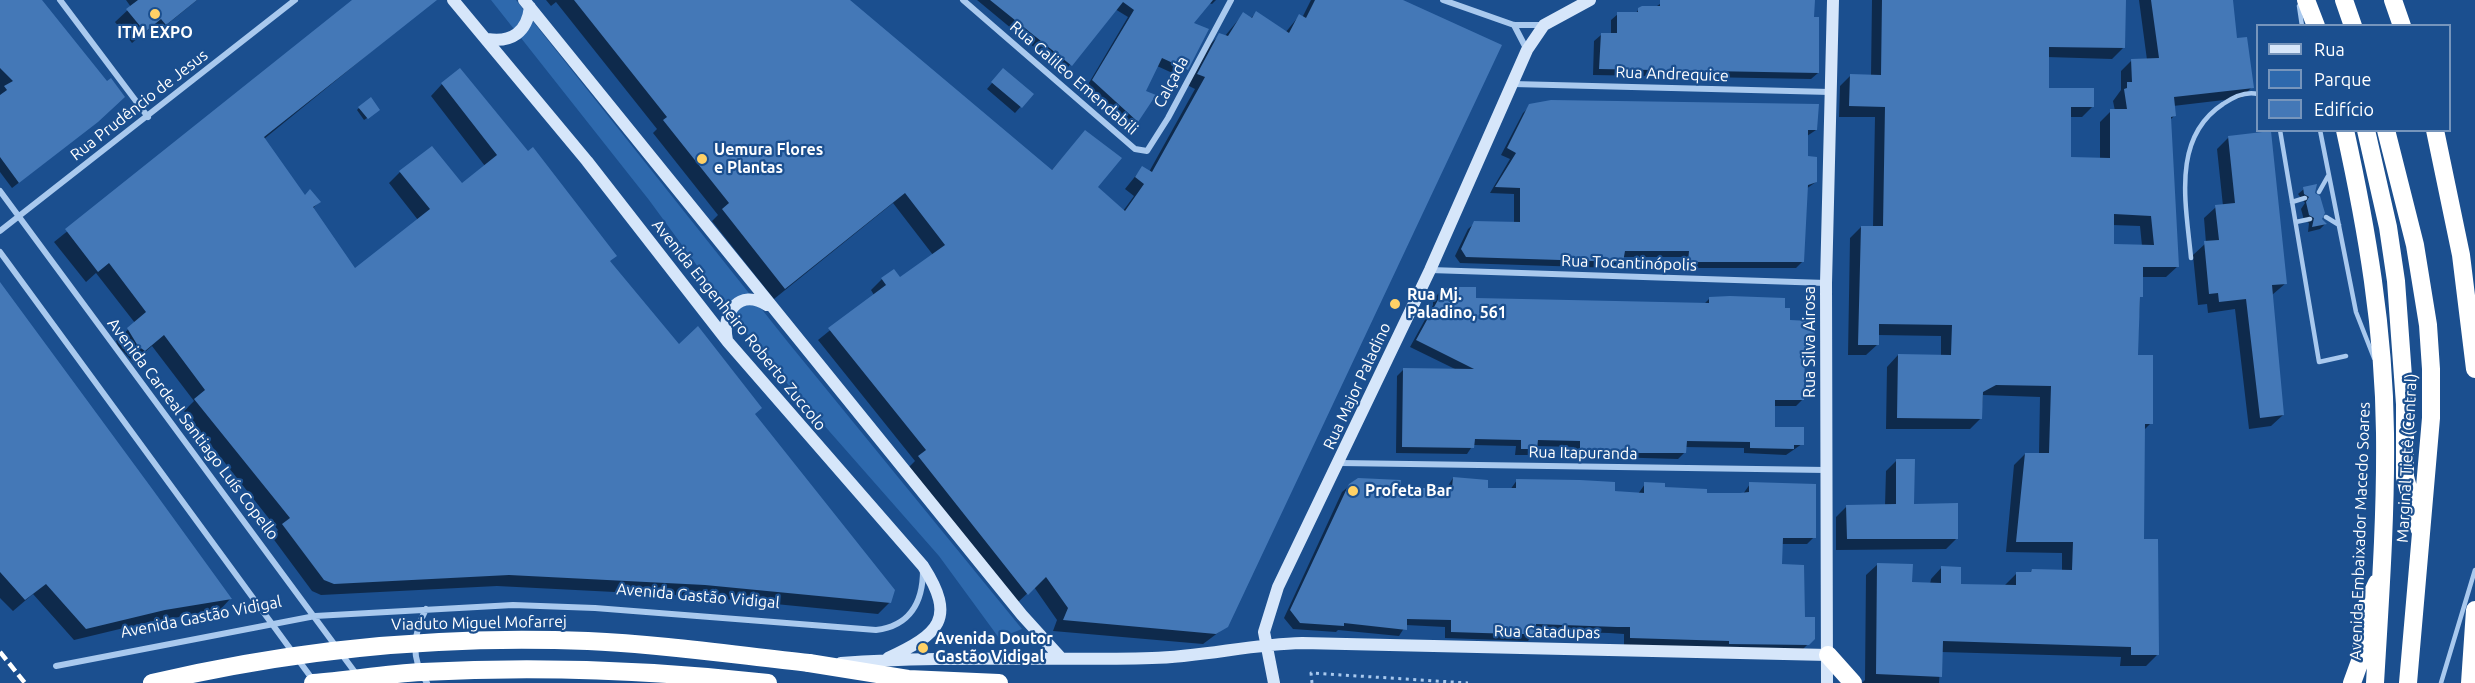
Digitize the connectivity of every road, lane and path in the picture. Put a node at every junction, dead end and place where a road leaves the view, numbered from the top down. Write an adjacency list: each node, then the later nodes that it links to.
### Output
1 (60, 0): 25 (street)
2 (295, 0): 25 (street, Rua Prudêncio de Jesus)
3 (453, 0): 20 (street, Avenida Engenheiro Roberto Zuccolo)
4 (963, 0): 5 (street, Rua Galileo Emendabili)
5 (1231, 0)
6 (1443, 0): 18 (street)
7 (1590, 0): 19 (street, Rua Major Paladino)
8 (1833, 0): 23 (street, Rua Silva Airosa)
9 (2299, 0): 14 (lane)
10 (2306, 0): 15 (highway)
11 (2344, 0): 16 (highway)
12 (2393, 0): 17 (highway)
13 (527, 4): 20 (street); 47 (street)
14 (2302, 24)
15 (2315, 24)
16 (2352, 24)
17 (2401, 24)
18 (1514, 25): 19 (street); 21 (street)
19 (1544, 25): 21 (street, Rua Major Paladino)
20 (488, 39): 48 (street, Avenida Engenheiro Roberto Zuccolo)
21 (1527, 50): 22 (street, Rua Major Paladino)
22 (1513, 84): 23 (street, Rua Andrequice); 45 (street, Rua Major Paladino)
23 (1830, 92): 46 (street, Rua Silva Airosa)
24 (2256, 93): 44 (lane)
25 (148, 117): 37 (street, Rua Prudêncio de Jesus)
26 (2280, 132): 36 (lane)
27 (2320, 132): 32 (lane)
28 (2345, 132): 51 (highway, Avenida Embaixador Macedo Soares)
29 (2366, 132): 54 (highway)
30 (2387, 132): 54 (highway, Marginal Tietê (Central))
31 (2435, 132): 50 (highway)
32 (2328, 176): 34 (lane); 41 (lane)
33 (0, 191): 37 (street, Avenida Cardeal Santiago Luís Copello)
34 (2319, 192)
35 (2306, 198): 36 (lane)
36 (2292, 202): 40 (lane)
37 (19, 216): 42 (street, Rua Prudêncio de Jesus); 60 (street, Avenida Cardeal Santiago Luís Copello)
38 (2326, 217): 41 (lane)
39 (2310, 219): 40 (lane)
40 (2296, 222): 49 (lane)
41 (2340, 225): 51 (lane)
42 (0, 231)
43 (0, 252): 61 (street)
44 (2191, 258)
45 (1430, 270): 46 (street, Rua Tocantinópolis); 52 (street, Rua Major Paladino)
46 (1826, 283): 53 (street, Rua Silva Airosa)
47 (770, 307): 48 (street); 64 (street)
48 (728, 342): 55 (street, Avenida Engenheiro Roberto Zuccolo)
49 (2346, 356)
50 (2475, 369)
51 (2383, 382): 57 (highway, Avenida Embaixador Macedo Soares)
52 (1340, 463): 53 (street, Rua Itapuranda); 62 (street, Rua Major Paladino)
53 (1827, 470): 63 (street, Rua Silva Airosa)
54 (2422, 541): 82 (highway, Marginal Tietê (Central))
55 (923, 567): 58 (street, Avenida Gastão Vidigal); 65 (street, Avenida Engenheiro Roberto Zuccolo)
56 (2475, 570): 83 (lane)
57 (2381, 576): 80 (highway); 81 (highway, Avenida Embaixador Macedo Soares)
58 (426, 609): 60 (street, Avenida Gastão Vidigal); 72 (street)
59 (2475, 610): 68 (highway)
60 (315, 616): 61 (street, Avenida Gastão Vidigal); 71 (street, Avenida Cardeal Santiago Luís Copello)
61 (270, 622): 67 (street, Avenida Gastão Vidigal); 70 (street)
62 (1264, 644): 63 (street, Rua Catadupas); 64 (street); 75 (street, Rua Major Paladino)
63 (1828, 656): 78 (street, Rua Silva Airosa); 79 (highway)
64 (1062, 658): 65 (street)
65 (883, 660): 66 (street)
66 (814, 664): 69 (highway, Viaduto Miguel Mofarrej, bridge); 74 (highway)
67 (56, 666)
68 (2470, 682)
69 (152, 683)
70 (314, 683): 73 (highway, bridge)
71 (363, 683)
72 (427, 683)
73 (768, 683)
74 (999, 683)
75 (1274, 683)
76 (1312, 683): 77 (path)
77 (1468, 683)
78 (1827, 683)
79 (1853, 683)
80 (2352, 683)
81 (2375, 683)
82 (2408, 683)
83 (2441, 683)

